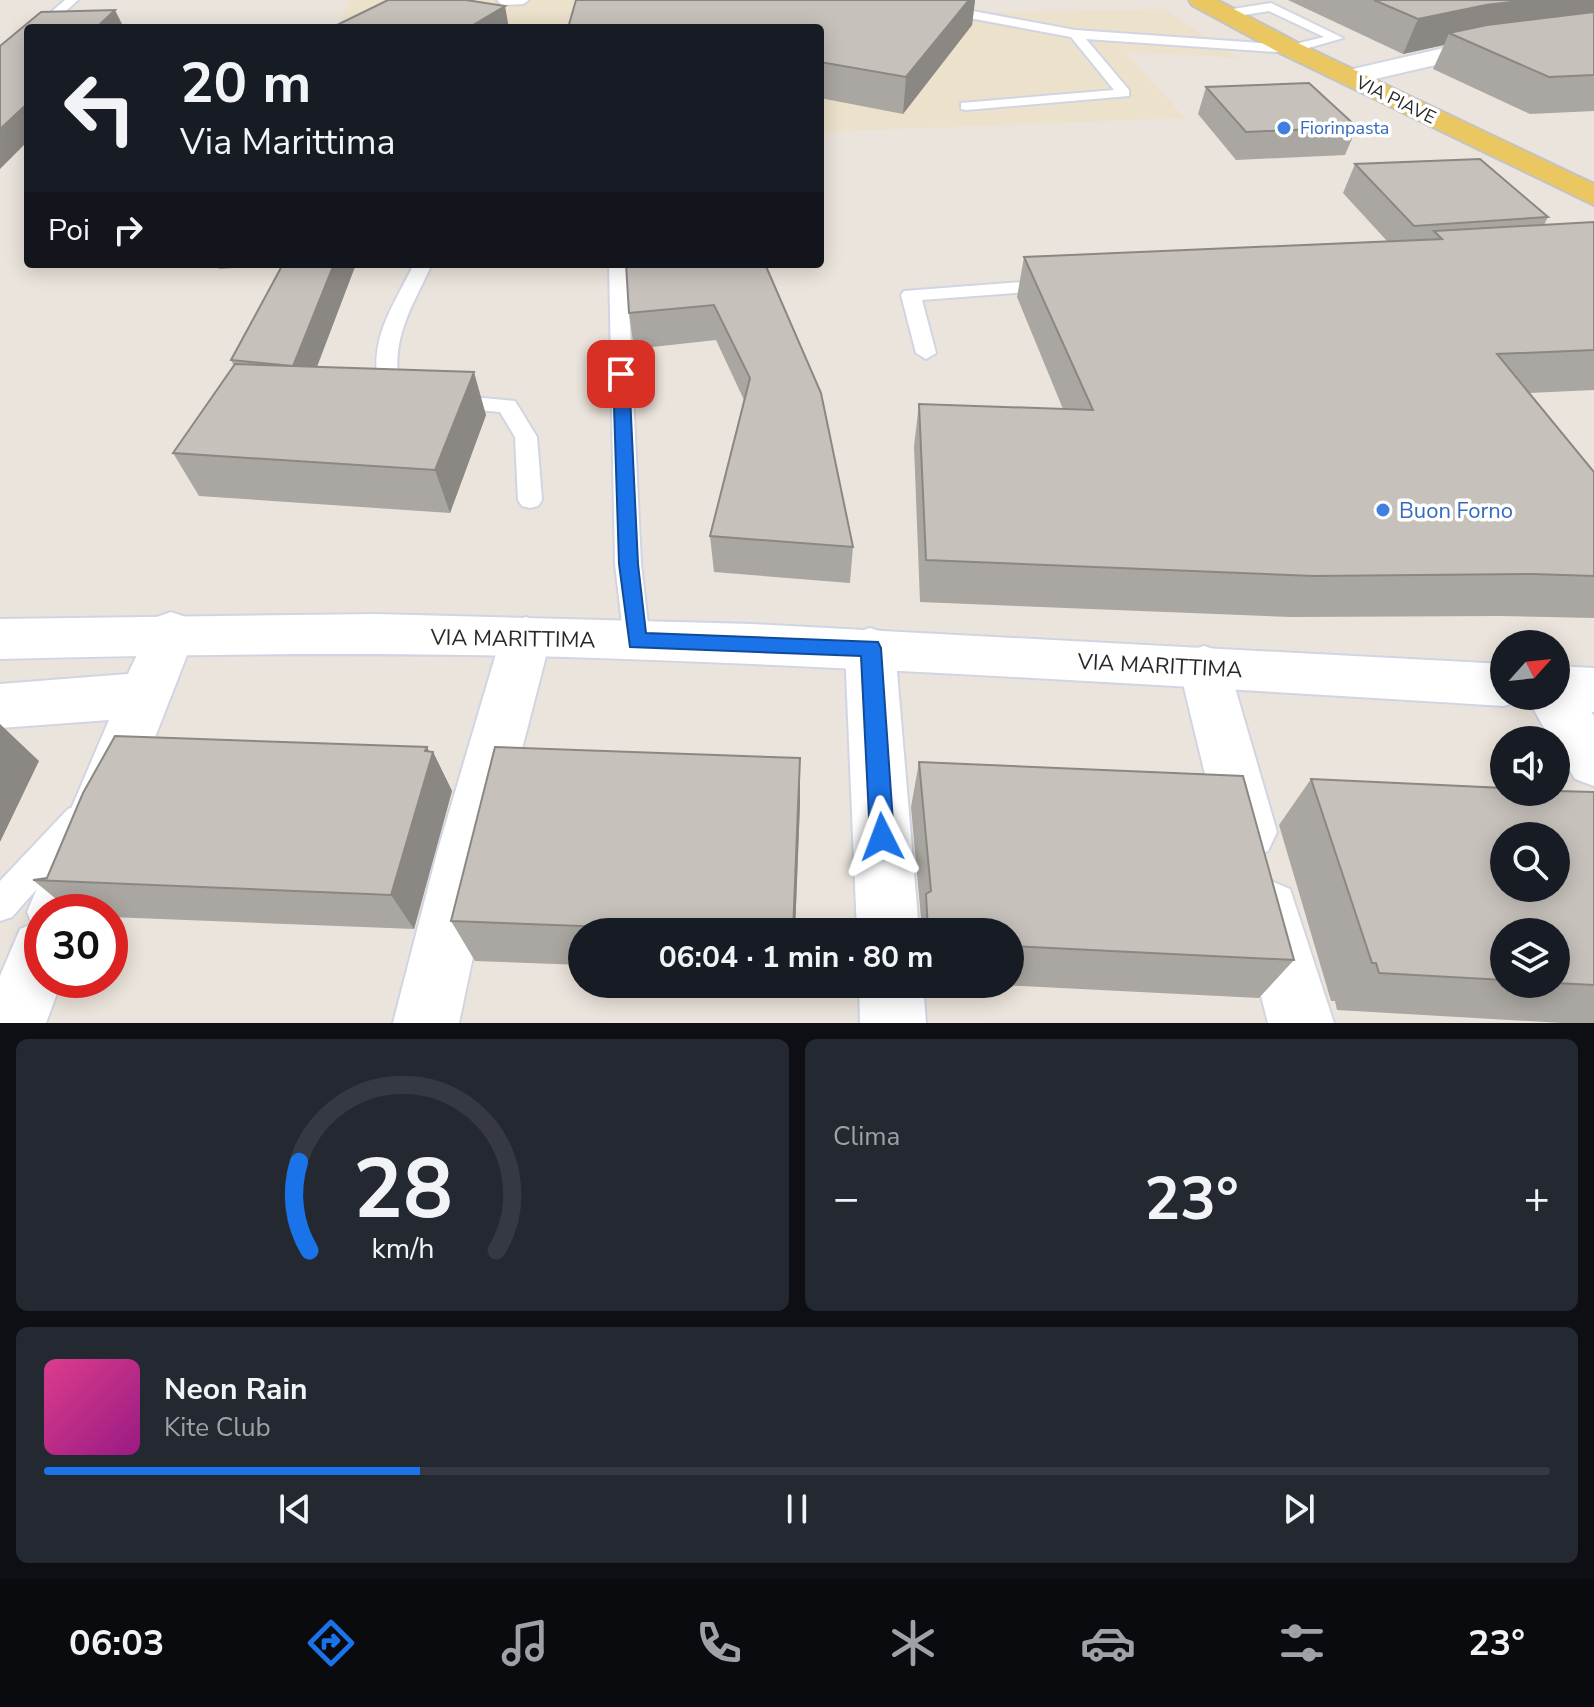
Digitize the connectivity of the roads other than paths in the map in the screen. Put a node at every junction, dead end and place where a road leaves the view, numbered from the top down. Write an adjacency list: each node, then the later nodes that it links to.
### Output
1 (72, 0): 7 (lane)
2 (523, 0): 5 (lane)
3 (894, 0): 8 (lane)
4 (1200, 0): 6 (main road, VIA PIAVE)
5 (502, 1)
6 (1226, 14): 10 (main road, VIA PIAVE); 10 (lane)
7 (44, 24)
8 (1075, 34): 10 (lane); 12 (lane)
9 (1594, 34): 11 (street)
10 (1291, 49): 11 (main road, VIA PIAVE)
11 (1349, 77): 13 (main road, VIA PIAVE)
12 (966, 106)
13 (1594, 196)
14 (421, 268): 18 (lane)
15 (618, 268): 22 (lane)
16 (1070, 284): 17 (lane)
17 (926, 353)
18 (530, 500)
19 (171, 632): 20 (street, VIA MARITTIMA); 21 (street, VIA MARITTIMA); 28 (street)
20 (526, 637): 22 (street, VIA MARITTIMA); 39 (street)
21 (0, 639)
22 (637, 641): 23 (street, VIA MARITTIMA)
23 (870, 648): 24 (street, VIA MARITTIMA); 35 (street)
24 (1204, 667): 25 (street, VIA MARITTIMA); 41 (street)
25 (1490, 684)
26 (1570, 689): 27 (street)
27 (1594, 690)
28 (145, 695): 29 (street); 32 (street)
29 (0, 706)
30 (1561, 710): 31 (street)
31 (1594, 762)
32 (105, 791): 33 (street); 34 (lane)
33 (64, 894)
34 (0, 905)
35 (887, 918)
36 (24, 996): 38 (street)
37 (892, 998): 40 (street)
38 (13, 1023)
39 (426, 1023)
40 (893, 1023)
41 (1301, 1023)

